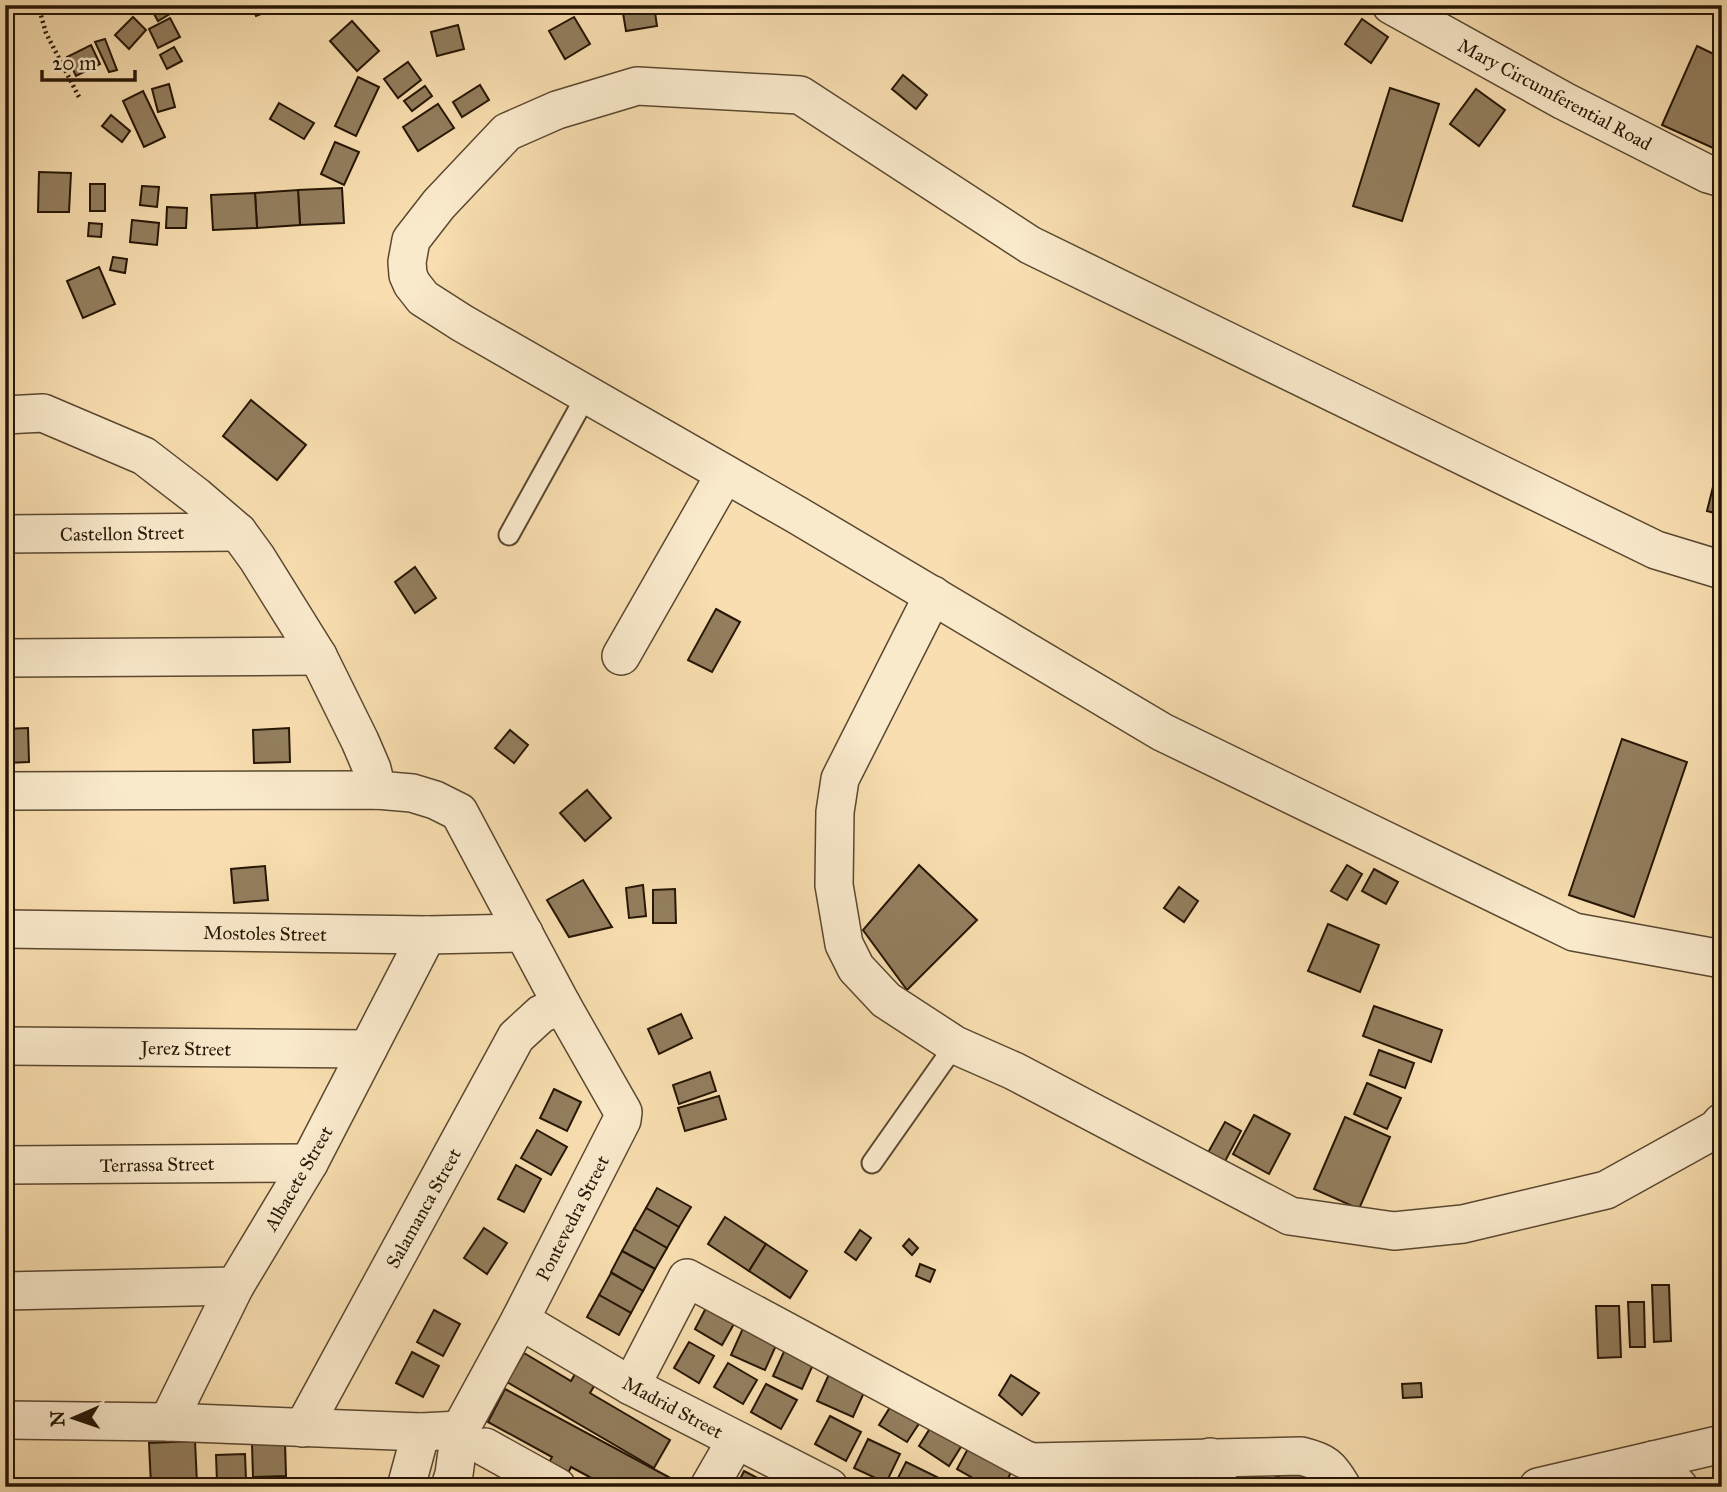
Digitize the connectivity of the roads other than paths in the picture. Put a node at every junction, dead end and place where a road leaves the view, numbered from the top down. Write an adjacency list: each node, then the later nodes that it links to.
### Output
1 (1391, 5): 2 (street, Mary Circumferential Road)
2 (1722, 178)
3 (587, 394): 5 (street); 8 (lane); 9 (street)
4 (5, 415): 6 (street)
5 (725, 474): 10 (street); 12 (street)
6 (238, 532): 7 (street, Castellon Street); 11 (street)
7 (5, 534)
8 (509, 535)
9 (1722, 570)
10 (933, 595): 19 (street); 21 (street)
11 (318, 656): 13 (street); 14 (street)
12 (621, 656)
13 (5, 658)
14 (377, 790): 15 (street); 17 (street)
15 (5, 791)
16 (5, 929): 18 (street, Mostoles Street)
17 (524, 933): 18 (street, Mostoles Street); 20 (street)
18 (427, 935): 23 (street, Albacete Street)
19 (1722, 959)
20 (562, 1005): 30 (street, Pontevedra Street); 34 (street, Salamanca Street)
21 (955, 1045): 24 (street); 26 (lane)
22 (5, 1046): 23 (street, Jerez Street)
23 (368, 1049): 25 (street, Albacete Street)
24 (1722, 1122)
25 (309, 1163): 27 (street, Terrassa Street); 28 (street, Albacete Street)
26 (872, 1163)
27 (5, 1166)
28 (235, 1286): 29 (street); 33 (street, Albacete Street)
29 (5, 1290)
30 (520, 1320): 31 (street, Madrid Street); 36 (street, Pontevedra Street)
31 (631, 1386): 37 (street, Madrid Street); 40 (street)
32 (5, 1420): 33 (street)
33 (168, 1422): 34 (street)
34 (303, 1428): 35 (street)
35 (421, 1432): 36 (street); 41 (street)
36 (473, 1438): 42 (street); 43 (street)
37 (736, 1440): 44 (street); 45 (street, Madrid Street)
38 (1722, 1444): 39 (street)
39 (1653, 1460): 47 (street); 48 (street)
40 (1215, 1472): 46 (street)
41 (406, 1487)
42 (450, 1487)
43 (557, 1487)
44 (709, 1487)
45 (829, 1487)
46 (1342, 1487)
47 (1538, 1487)
48 (1679, 1487)

